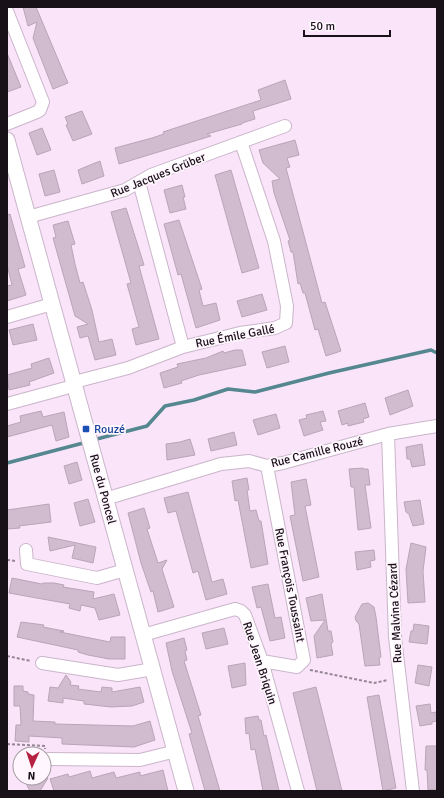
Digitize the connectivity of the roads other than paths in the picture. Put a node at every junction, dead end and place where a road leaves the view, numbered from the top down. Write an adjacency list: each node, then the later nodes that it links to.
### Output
1 (7, 11): 2 (street)
2 (7, 124)
3 (285, 126): 5 (street, Rue Jacques Grüber)
4 (7, 140): 7 (street, Rue du Poncel)
5 (241, 142): 6 (street, Rue Jacques Grüber); 10 (street, Rue Émile Gallé)
6 (139, 182): 7 (street, Rue Jacques Grüber); 10 (street)
7 (28, 217): 8 (street, Rue du Poncel)
8 (52, 304): 9 (street); 11 (street, Rue du Poncel)
9 (7, 317)
10 (183, 347): 11 (street, Rue Émile Gallé)
11 (74, 384): 12 (street, Rue Émile Gallé); 16 (street, Rue du Poncel)
12 (7, 404)
13 (437, 426): 14 (street, Rue Camille Rouzé)
14 (388, 434): 15 (street, Rue Camille Rouzé); 27 (street, Rue Malvina Cézard)
15 (267, 466): 16 (street, Rue Camille Rouzé); 20 (street, Rue François Toussaint)
16 (105, 499): 18 (street, Rue du Poncel)
17 (26, 550): 18 (street)
18 (125, 570): 19 (street, Rue du Poncel)
19 (143, 635): 20 (street, Rue Jean Briquin); 22 (street, Rue du Poncel)
20 (262, 661): 26 (street, Rue Jean Briquin)
21 (42, 663): 22 (street)
22 (153, 669): 23 (street, Rue du Poncel)
23 (176, 751): 24 (street); 25 (street, Rue du Poncel)
24 (52, 759)
25 (186, 791)
26 (298, 791)
27 (413, 791)

